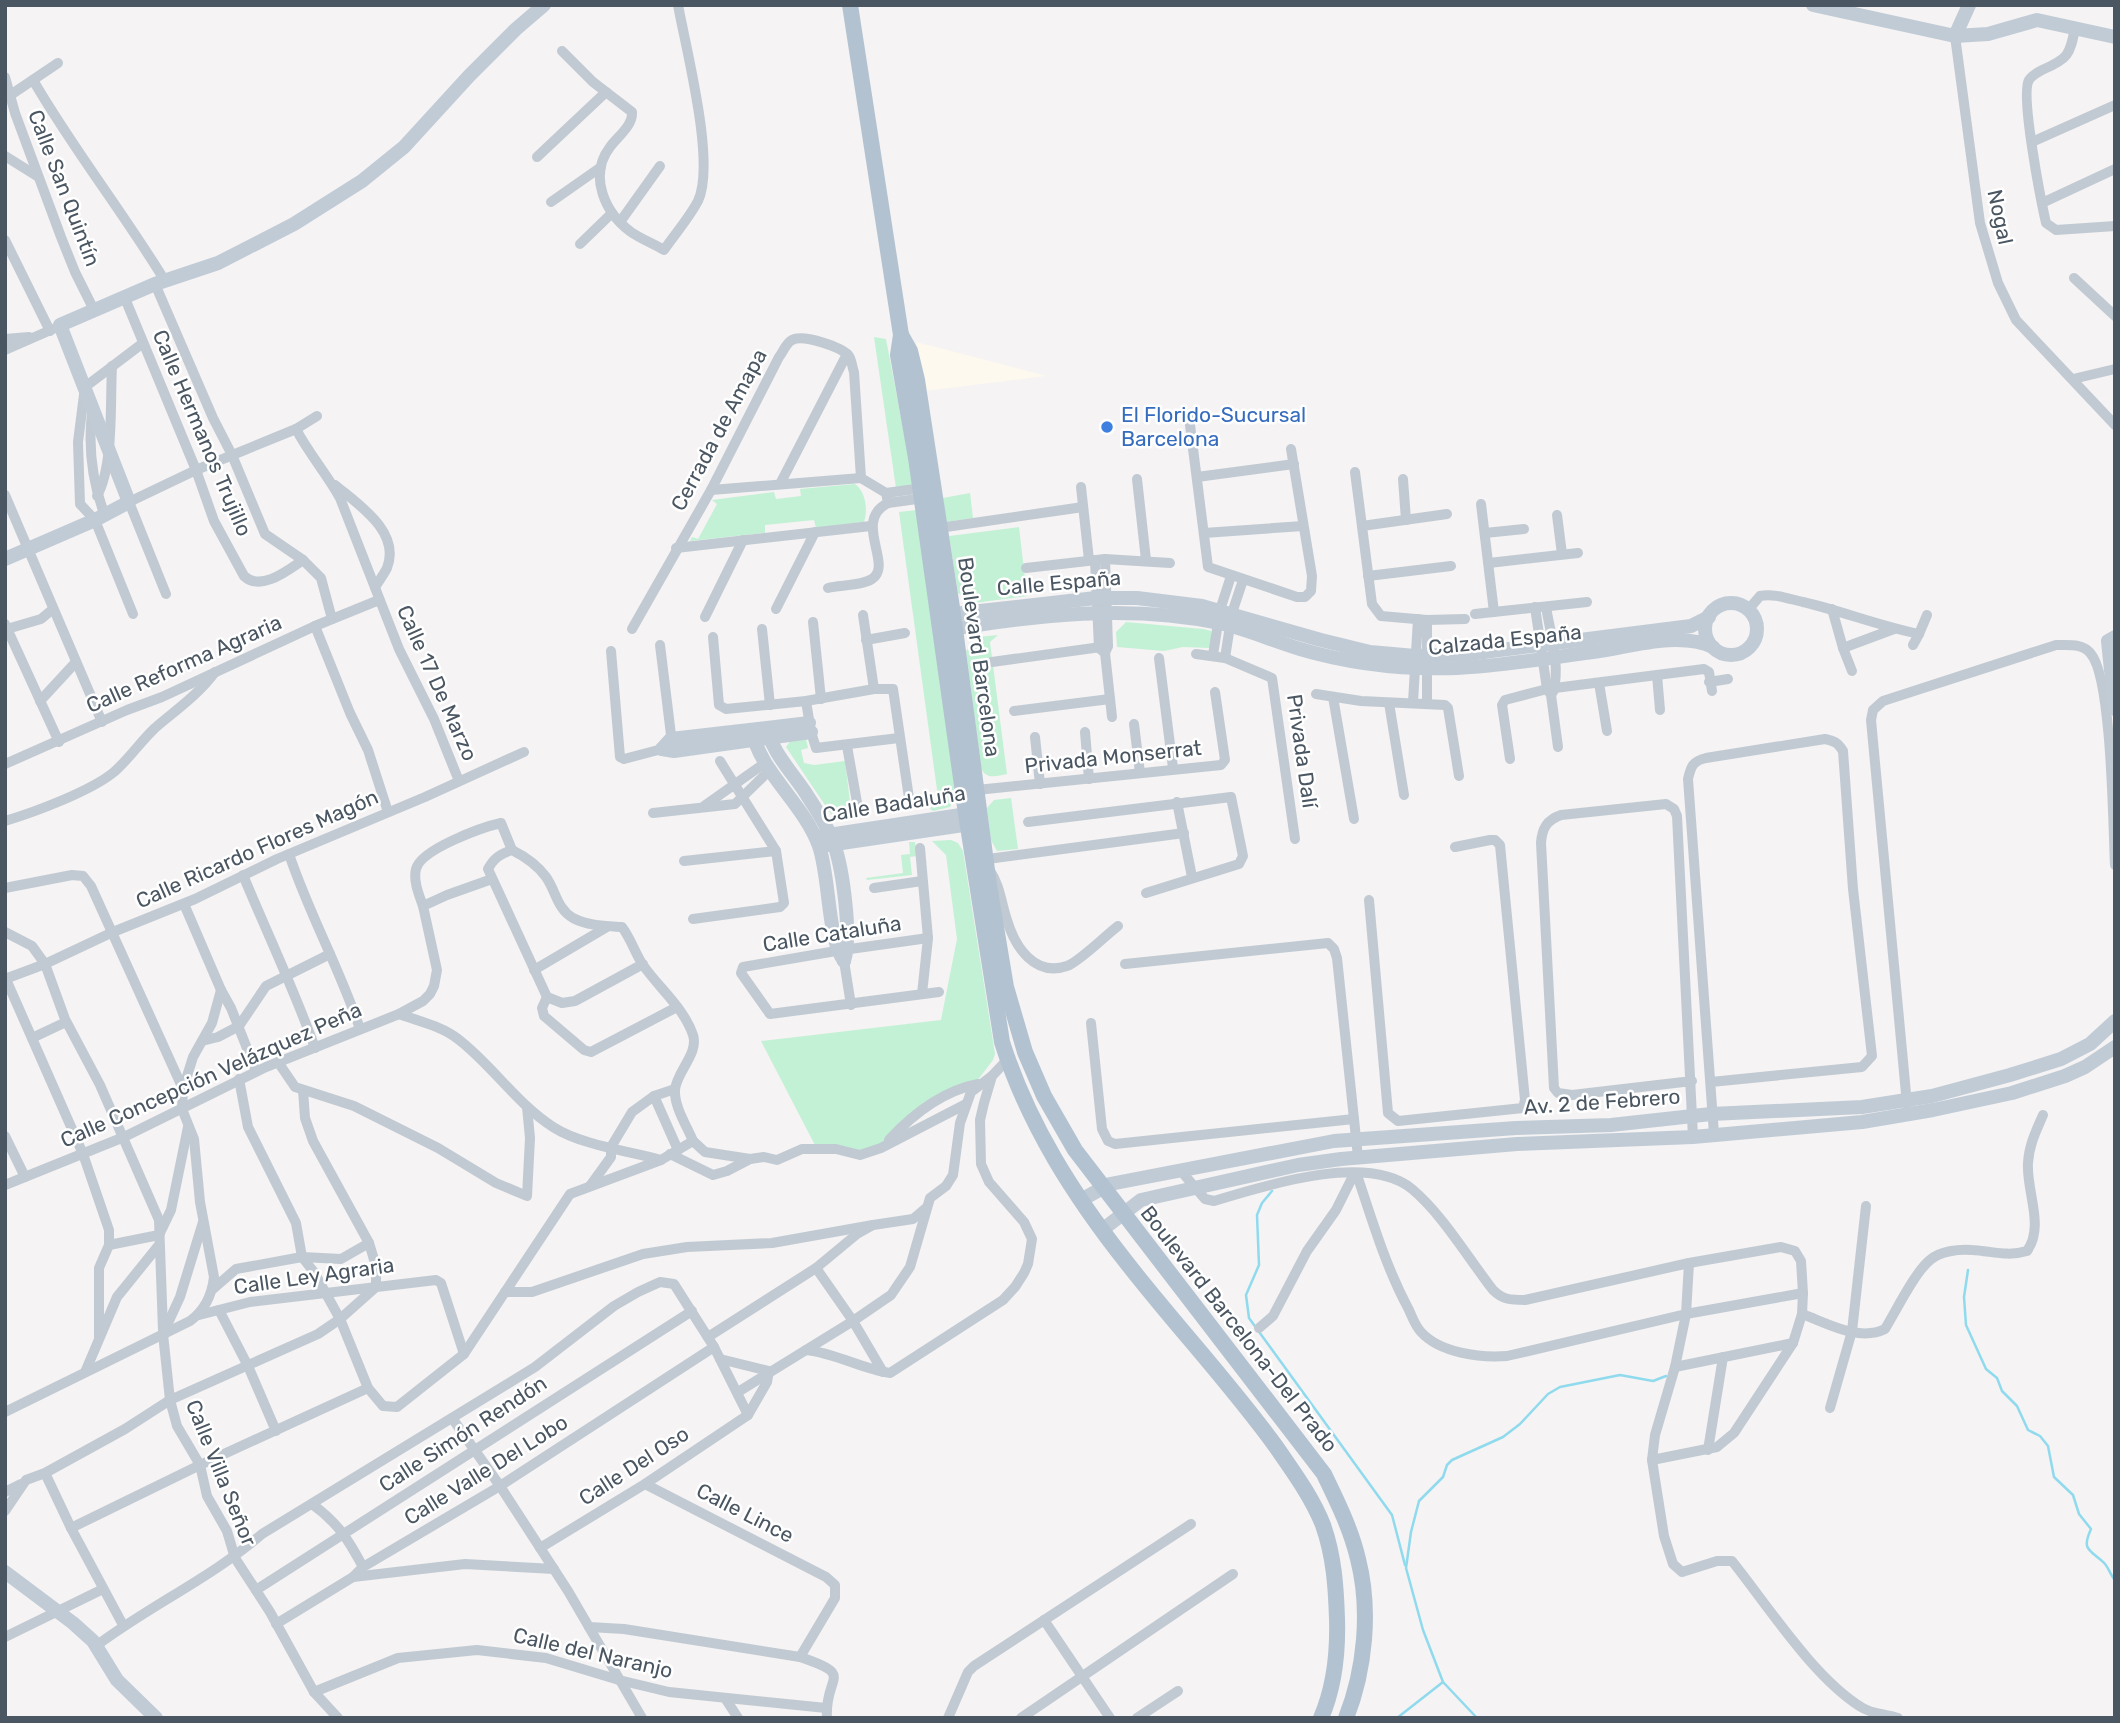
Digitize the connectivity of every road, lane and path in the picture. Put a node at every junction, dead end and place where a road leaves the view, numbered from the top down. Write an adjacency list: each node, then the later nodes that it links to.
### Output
1 (544, 5): 31 (street)
2 (678, 5): 26 (street)
3 (850, 5): 63 (main road, Boulevard Barcelona)
4 (1813, 5): 7 (street)
5 (1969, 5): 7 (street)
6 (2075, 28): 7 (street); 8 (street); 16 (street)
7 (1955, 36): 42 (street, Nogal)
8 (2115, 37)
9 (562, 51): 13 (street)
10 (58, 63): 12 (street)
11 (5, 77): 14 (street, Calle San Quintín)
12 (33, 80): 14 (street); 31 (street)
13 (606, 92): 18 (street); 20 (street)
14 (9, 96): 22 (street, Calle San Quintín)
15 (2115, 105): 16 (street)
16 (2032, 142): 24 (street)
17 (5, 156): 22 (street)
18 (537, 157)
19 (660, 166): 26 (street)
20 (601, 167): 23 (street); 25 (street)
21 (2115, 169): 24 (street)
22 (38, 176): 33 (street, Calle San Quintín)
23 (551, 202)
24 (2042, 203): 27 (street)
25 (612, 213): 26 (street); 29 (street)
26 (620, 222)
27 (2115, 226)
28 (5, 240): 35 (street)
29 (580, 244)
30 (2074, 278): 34 (street)
31 (160, 282): 32 (street); 51 (street)
32 (124, 296): 33 (street); 37 (street, Calle Hermanos Trujillo)
33 (94, 310): 35 (street)
34 (2115, 317)
35 (50, 331): 36 (street); 38 (street); 43 (street)
36 (5, 339)
37 (144, 343): 40 (street); 53 (street, Calle Hermanos Trujillo)
38 (5, 350)
39 (847, 354): 56 (street); 60 (street); 62 (street, Cerrada de Amapa)
40 (111, 366): 43 (street); 49 (street)
41 (2115, 369): 42 (street)
42 (2073, 379): 47 (street, Nogal)
43 (85, 387): 44 (street); 72 (street)
44 (93, 407): 49 (street); 65 (street)
45 (317, 416): 48 (street)
46 (1189, 417): 55 (street)
47 (2115, 425)
48 (296, 429): 51 (street); 59 (street)
49 (109, 447): 65 (street); 67 (street)
50 (1291, 449): 52 (street)
51 (232, 455): 53 (street); 88 (street)
52 (1294, 464): 55 (street); 75 (street)
53 (196, 470): 67 (street); 88 (street, Calle Hermanos Trujillo)
54 (1355, 472): 76 (street)
55 (1198, 477): 80 (street)
56 (861, 478): 60 (street); 66 (street)
57 (1138, 479): 90 (street)
58 (1403, 479): 73 (street)
59 (332, 483): 98 (street, Calle 17 De Marzo); 98 (street)
60 (779, 484): 62 (street)
61 (1081, 488): 69 (street)
62 (711, 490): 83 (street, Cerrada de Amapa)
63 (928, 492): 66 (street); 77 (main road, Boulevard Barcelona); 120 (main road, Boulevard Barcelona)
64 (5, 495): 84 (street)
65 (97, 496): 72 (street)
66 (887, 498): 74 (street)
67 (129, 502): 72 (street); 100 (street)
68 (1481, 504): 81 (street)
69 (1083, 507): 77 (street); 89 (street)
70 (1447, 514): 73 (street)
71 (1557, 515): 86 (street)
72 (100, 518): 84 (street); 111 (street)
73 (1406, 520): 76 (street)
74 (871, 526): 79 (street); 99 (street)
75 (1303, 526): 80 (street); 97 (street)
76 (1362, 526): 96 (street)
77 (939, 528): 120 (main road, Boulevard Barcelona)
78 (1524, 529): 81 (street)
79 (815, 532): 82 (street); 107 (street)
80 (1205, 533): 95 (street)
81 (1485, 533): 92 (street)
82 (743, 540): 83 (street); 114 (street)
83 (676, 548): 122 (street, Cerrada de Amapa)
84 (28, 549): 87 (street); 106 (street)
85 (1578, 553): 86 (street)
86 (1562, 554): 92 (street)
87 (5, 559)
88 (303, 560): 117 (street)
89 (1096, 560): 90 (street); 94 (street); 103 (street)
90 (1146, 560): 91 (street)
91 (1170, 563)
92 (1489, 563): 110 (street)
93 (1451, 566): 96 (street)
94 (1026, 568)
95 (1231, 576): 97 (street); 116 (street)
96 (1368, 576): 118 (street)
97 (1243, 580): 116 (street)
98 (376, 587): 101 (street, Calle 17 De Marzo)
99 (828, 587)
100 (166, 594)
101 (379, 600): 117 (street, Calle Reforma Agraria); 190 (street, Calle 17 De Marzo)
102 (1587, 601): 105 (street)
103 (1101, 605): 116 (street, Calle España); 120 (street, Calle España); 137 (street)
104 (1535, 607): 105 (street); 110 (street); 139 (street)
105 (1546, 607): 139 (street)
106 (53, 609): 125 (street); 144 (street)
107 (776, 609)
108 (1832, 609): 109 (street); 124 (street); 136 (street)
109 (1748, 610): 115 (street); 135 (street)
110 (1494, 612): 118 (street)
111 (133, 614)
112 (863, 615): 131 (street)
113 (1927, 615): 127 (street)
114 (705, 617)
115 (1709, 617): 128 (street, Calzada España); 135 (street)
116 (1225, 618): 132 (street, Calle España); 141 (street); 143 (street)
117 (332, 620): 121 (street, Calle Reforma Agraria)
118 (1423, 620): 146 (street)
119 (813, 622): 157 (street)
120 (947, 622): 193 (main road, Boulevard Barcelona); 202 (main road, Boulevard Barcelona)
121 (315, 626): 147 (street, Calle Reforma Agraria); 200 (street)
122 (632, 629)
123 (762, 629): 164 (street)
124 (1894, 629): 127 (street); 136 (street)
125 (7, 633): 159 (street)
126 (905, 633): 131 (street)
127 (1919, 634): 134 (street)
128 (1658, 636): 135 (street, Calzada España); 139 (street, Calzada España)
129 (713, 637): 164 (street)
130 (2111, 639): 165 (street)
131 (866, 640): 152 (street)
132 (1303, 643): 146 (street, Calzada España)
133 (660, 645): 178 (street)
134 (1913, 645)
135 (1713, 648)
136 (1843, 648): 148 (street)
137 (1104, 649): 145 (street); 158 (street)
138 (611, 651): 178 (street)
139 (1548, 651): 146 (street, Calzada España); 153 (street)
140 (1196, 654): 141 (street, Privada Dalí)
141 (1213, 655): 143 (street, Privada Dalí)
142 (1159, 658): 186 (street)
143 (1225, 658): 207 (street, Privada Dalí)
144 (76, 662): 159 (street); 169 (street)
145 (992, 662)
146 (1421, 663): 161 (street); 162 (street)
147 (217, 670): 169 (street, Calle Reforma Agraria); 204 (street)
148 (1852, 671)
149 (1657, 675): 150 (street); 151 (street); 166 (street)
150 (1728, 679)
151 (1600, 683): 153 (street); 172 (street)
152 (874, 689): 157 (street); 176 (street)
153 (1551, 691): 180 (street); 182 (street)
154 (1215, 692): 186 (street, Privada Monserrat)
155 (1316, 694): 156 (street)
156 (1333, 697): 163 (street); 203 (street)
157 (821, 699): 160 (street)
158 (1110, 699): 167 (street); 168 (street)
159 (40, 701): 177 (street)
160 (806, 701): 164 (street); 171 (street)
161 (1413, 702): 162 (street); 163 (street)
162 (1427, 702): 188 (street)
163 (1389, 703): 194 (street)
164 (770, 705)
165 (2115, 709)
166 (1660, 710)
167 (1014, 711)
168 (1112, 717)
169 (102, 722): 177 (street, Calle Reforma Agraria)
170 (1134, 724): 187 (street)
171 (810, 727): 174 (street); 179 (street)
172 (1607, 731)
173 (1085, 732): 189 (street)
174 (760, 734): 178 (street); 185 (street); 208 (street)
175 (1035, 737): 191 (street)
176 (899, 738): 179 (street); 196 (street)
177 (60, 742): 184 (street, Calle Reforma Agraria)
178 (669, 746)
179 (847, 746): 198 (street)
180 (1558, 747)
181 (524, 752): 190 (street, Calle Ricardo Flores Magón)
182 (1510, 759)
183 (720, 761): 192 (street)
184 (5, 764)
185 (768, 766): 192 (street); 195 (street); 208 (street)
186 (1173, 768): 187 (street, Privada Monserrat)
187 (1140, 773): 189 (street, Privada Monserrat)
188 (1459, 776)
189 (1089, 779): 191 (street, Privada Monserrat)
190 (459, 781): 200 (street, Calle Ricardo Flores Magón)
191 (1040, 784): 193 (street, Privada Monserrat)
192 (735, 785): 195 (street); 199 (street)
193 (977, 790): 202 (main road, Boulevard Barcelona)
194 (1404, 795)
195 (744, 798): 199 (street); 212 (street)
196 (909, 798)
197 (1177, 802): 205 (street); 206 (street); 219 (street)
198 (858, 807)
199 (701, 808): 201 (street)
200 (388, 813): 213 (street, Calle Ricardo Flores Magón)
201 (653, 813)
202 (973, 819): 208 (street, Calle Badaluña); 215 (main road, Boulevard Barcelona)
203 (1354, 819)
204 (5, 821)
205 (1028, 822)
206 (1184, 834): 215 (street); 219 (street)
207 (1295, 839)
208 (824, 840): 236 (street)
209 (1455, 847): 276 (street)
210 (920, 848): 221 (street, Calle Cataluña)
211 (512, 850): 220 (street); 228 (street); 230 (street)
212 (776, 851): 214 (street); 229 (street, Calle Cataluña)
213 (289, 854): 217 (street, Calle Ricardo Flores Magón); 235 (street)
214 (684, 862)
215 (982, 862): 231 (street); 243 (main road, Boulevard Barcelona)
216 (2115, 865): 272 (street)
217 (243, 875): 227 (street, Calle Ricardo Flores Magón); 241 (street)
218 (5, 876): 222 (street)
219 (1192, 877): 225 (street)
220 (492, 878): 228 (street); 240 (street)
221 (922, 881): 224 (street, Calle Cataluña); 234 (street, Calle Cataluña)
222 (18, 885): 223 (street); 233 (street)
223 (5, 888)
224 (874, 888)
225 (1146, 893)
226 (1369, 900): 276 (street)
227 (184, 904): 233 (street, Calle Ricardo Flores Magón); 244 (street)
228 (423, 906): 250 (street, Calle Concepción Velázquez Peña)
229 (693, 919)
230 (607, 926): 238 (street); 240 (street)
231 (1118, 926)
232 (5, 932): 237 (street)
233 (113, 932): 237 (street, Calle Ricardo Flores Magón); 268 (street)
234 (928, 938): 236 (street, Calle Cataluña); 246 (street, Calle Cataluña)
235 (330, 954): 241 (street); 255 (street)
236 (843, 954): 248 (street); 248 (street, Calle Cataluña)
237 (45, 964): 242 (street, Calle Ricardo Flores Magón); 252 (street)
238 (643, 964): 247 (street); 249 (street)
239 (1125, 964): 281 (street)
240 (534, 970): 247 (street)
241 (285, 975): 254 (street); 259 (street)
242 (5, 978): 256 (street)
243 (999, 987): 260 (main road, Boulevard Barcelona-Del Prado); 300 (main road, Boulevard Barcelona-Del Prado)
244 (221, 990): 254 (street); 257 (street)
245 (939, 992): 246 (street, Calle Cataluña)
246 (922, 995): 248 (street, Calle Cataluña)
247 (547, 998): 249 (street)
248 (851, 1004)
249 (677, 1007): 269 (street)
250 (399, 1014): 255 (street, Calle Concepción Velázquez Peña); 274 (street)
251 (2115, 1021): 272 (street, Av. 2 de Febrero)
252 (66, 1022): 256 (street); 286 (street)
253 (1091, 1023): 281 (street)
254 (239, 1026): 257 (street); 262 (street)
255 (360, 1029): 259 (street, Calle Concepción Velázquez Peña)
256 (32, 1038): 293 (street)
257 (202, 1041): 268 (street)
258 (2115, 1047): 278 (street, Av. 2 de Febrero)
259 (315, 1048): 261 (street, Calle Concepción Velázquez Peña)
260 (1008, 1059): 263 (street); 303 (main road, Boulevard Barcelona-Del Prado)
261 (278, 1062): 262 (street, Calle Concepción Velázquez Peña); 270 (street)
262 (256, 1071): 264 (street, Calle Concepción Velázquez Peña)
263 (992, 1076): 267 (street); 343 (street)
264 (239, 1079): 275 (street, Calle Concepción Velázquez Peña); 313 (street)
265 (1692, 1081): 265 (street); 280 (street)
266 (1711, 1083): 266 (street); 277 (street)
267 (979, 1084): 273 (street); 292 (street)
268 (183, 1089): 275 (street)
269 (675, 1089): 271 (street); 289 (street)
270 (303, 1090): 274 (street); 311 (street)
271 (653, 1096): 291 (street); 294 (street)
272 (1907, 1098): 277 (street, Av. 2 de Febrero); 278 (street)
273 (965, 1104): 292 (street); 305 (street)
274 (527, 1107): 291 (street)
275 (182, 1109): 282 (street); 286 (street, Calle Concepción Velázquez Peña)
276 (1516, 1111): 283 (street)
277 (1712, 1114): 280 (street, Av. 2 de Febrero); 284 (street)
278 (1906, 1114): 284 (street, Av. 2 de Febrero)
279 (2043, 1115): 329 (street)
280 (1693, 1117): 283 (street, Av. 2 de Febrero); 287 (street)
281 (1354, 1119): 288 (street)
282 (189, 1124): 307 (street); 310 (street)
283 (1516, 1128): 288 (street, Av. 2 de Febrero); 290 (street)
284 (1714, 1134): 287 (street, Av. 2 de Febrero)
285 (5, 1136): 298 (street)
286 (124, 1137): 293 (street, Calle Concepción Velázquez Peña); 310 (street)
287 (1693, 1137): 290 (street, Av. 2 de Febrero)
288 (1355, 1140): 295 (street); 297 (street, Av. 2 de Febrero)
289 (693, 1141): 294 (street); 296 (street)
290 (1517, 1144): 295 (street, Av. 2 de Febrero)
291 (611, 1147): 294 (street); 302 (street)
292 (881, 1148): 296 (street)
293 (83, 1154): 298 (street, Calle Concepción Velázquez Peña); 312 (street)
294 (670, 1155): 296 (street); 302 (street)
295 (1358, 1157): 301 (street, Av. 2 de Febrero)
296 (750, 1159)
297 (1181, 1171): 300 (street, Av. 2 de Febrero); 301 (street)
298 (25, 1177): 299 (street, Calle Concepción Velázquez Peña)
299 (5, 1185)
300 (1103, 1186): 303 (street, Av. 2 de Febrero); 306 (main road, Boulevard Barcelona-Del Prado)
301 (1194, 1188): 306 (street, Av. 2 de Febrero); 314 (street)
302 (588, 1189): 318 (street)
303 (1081, 1200): 309 (main road, Boulevard Barcelona-Del Prado)
304 (1867, 1206): 329 (street)
305 (926, 1208): 308 (street); 327 (street)
306 (1123, 1214): 309 (street, Av. 2 de Febrero); 398 (main road, Boulevard Barcelona-Del Prado)
307 (204, 1220): 317 (street); 330 (street)
308 (873, 1225): 315 (street); 318 (street)
309 (1102, 1230): 397 (main road, Boulevard Barcelona-Del Prado)
310 (159, 1240): 312 (street); 330 (street, Calle Villa Señor); 332 (street)
311 (369, 1244): 313 (street); 316 (street)
312 (109, 1245): 332 (street)
313 (302, 1257): 317 (street); 319 (street)
314 (1689, 1263): 320 (street); 323 (street)
315 (816, 1268): 327 (street); 331 (street)
316 (376, 1287): 319 (street, Calle Ley Agraria); 326 (street); 336 (street, Calle Ley Agraria)
317 (213, 1289): 325 (street)
318 (505, 1292): 336 (street)
319 (326, 1293): 321 (street, Calle Ley Agraria); 326 (street)
320 (1803, 1293): 323 (street); 324 (street)
321 (219, 1310): 325 (street, Calle Ley Agraria); 339 (street)
322 (692, 1311): 331 (street); 350 (street); 352 (street, Calle Simón Rendón)
323 (1686, 1314): 328 (street); 340 (street)
324 (1802, 1314): 329 (street); 333 (street)
325 (199, 1315): 330 (street)
326 (341, 1319): 339 (street); 344 (street)
327 (853, 1321): 335 (street); 343 (street)
328 (1259, 1328)
329 (1852, 1331): 347 (street)
330 (163, 1334): 341 (street); 346 (street, Calle Villa Señor)
331 (708, 1337): 334 (street)
332 (99, 1338): 341 (street)
333 (1793, 1343): 337 (street); 353 (street)
334 (715, 1347): 338 (street); 359 (street, Calle Valle Del Lobo)
335 (806, 1350): 342 (street); 343 (street)
336 (464, 1354): 344 (street)
337 (1723, 1357): 340 (street); 353 (street)
338 (720, 1359): 342 (street); 345 (street)
339 (248, 1366): 346 (street); 351 (street)
340 (1675, 1367): 354 (street)
341 (86, 1370): 348 (street)
342 (769, 1371): 345 (street); 349 (street)
343 (883, 1372)
344 (368, 1388): 351 (street)
345 (737, 1392): 349 (street)
346 (170, 1401): 355 (street, Calle Villa Señor); 356 (street)
347 (1830, 1408)
348 (5, 1412)
349 (748, 1415): 358 (street, Calle Del Oso)
350 (452, 1418): 352 (street); 361 (street)
351 (276, 1432): 355 (street)
352 (475, 1450): 359 (street); 365 (street, Calle Simón Rendón)
353 (1709, 1450): 354 (street)
354 (1652, 1460): 399 (street)
355 (200, 1465): 364 (street); 367 (street, Calle Villa Señor)
356 (45, 1473): 357 (street); 364 (street)
357 (21, 1484): 360 (street); 362 (street)
358 (645, 1484): 366 (street, Calle Del Oso); 382 (street, Calle Lince)
359 (500, 1486): 366 (street); 368 (street, Calle Valle Del Lobo)
360 (5, 1492)
361 (312, 1504): 365 (street); 367 (street)
362 (5, 1511)
363 (1191, 1524): 376 (street)
364 (71, 1528): 373 (street)
365 (344, 1534): 368 (street); 374 (street, Calle Simón Rendón)
366 (540, 1548): 369 (street)
367 (234, 1558): 374 (street, Calle Villa Señor); 378 (street)
368 (363, 1567): 372 (street, Calle Valle Del Lobo)
369 (554, 1569): 372 (street); 379 (street)
370 (5, 1572): 375 (street)
371 (1233, 1574): 383 (street)
372 (353, 1577): 377 (street, Calle Valle Del Lobo)
373 (103, 1589): 375 (street); 378 (street)
374 (256, 1590): 377 (street, Calle Villa Señor)
375 (57, 1610): 380 (street); 381 (street)
376 (1044, 1620): 383 (street); 393 (street)
377 (276, 1624): 386 (street, Calle Villa Señor)
378 (123, 1625): 381 (street)
379 (589, 1627): 382 (street); 384 (street)
380 (5, 1637)
381 (96, 1646): 389 (street)
382 (800, 1657): 388 (street)
383 (1082, 1676): 394 (street); 395 (street)
384 (618, 1680): 386 (street, Calle del Naranjo); 387 (street, Calle del Naranjo); 391 (street)
385 (1178, 1691): 396 (street)
386 (314, 1692): 390 (street, Calle Villa Señor)
387 (725, 1698): 388 (street, Calle del Naranjo); 392 (street)
388 (827, 1713)
389 (156, 1718)
390 (338, 1718)
391 (642, 1718)
392 (738, 1718)
393 (948, 1718)
394 (1021, 1718)
395 (1110, 1718)
396 (1137, 1718)
397 (1321, 1718)
398 (1346, 1718)
399 (1898, 1718)

